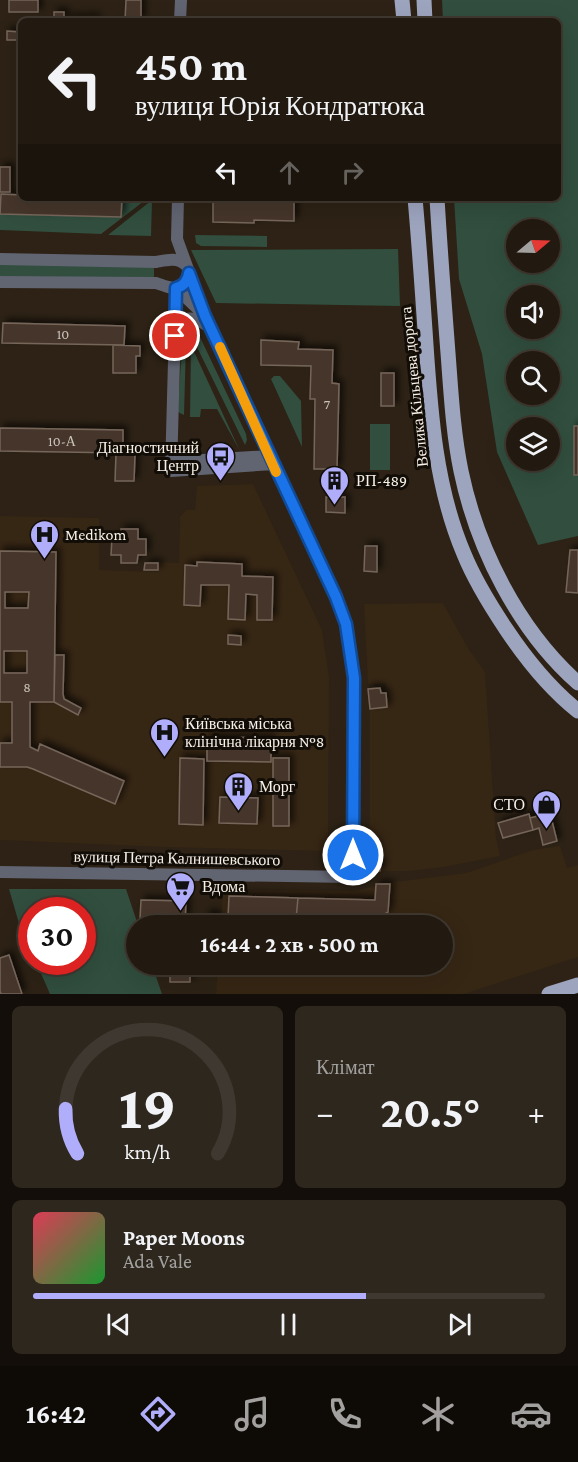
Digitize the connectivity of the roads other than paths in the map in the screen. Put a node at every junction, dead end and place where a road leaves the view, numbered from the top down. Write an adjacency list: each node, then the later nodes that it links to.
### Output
1 (180, 0): 4 (street)
2 (402, 0): 5 (main road)
3 (424, 0): 6 (main road)
4 (180, 18)
5 (404, 18)
6 (425, 18)
7 (178, 201): 10 (street)
8 (415, 201): 22 (main road, Велика Кільцева дорога)
9 (437, 201): 21 (main road)
10 (177, 239): 12 (street); 13 (street)
11 (0, 260): 12 (street)
12 (170, 260): 13 (street); 15 (street)
13 (187, 269): 15 (street); 16 (street)
14 (0, 282): 15 (street)
15 (172, 288): 16 (street); 18 (street)
16 (205, 316): 17 (street)
17 (211, 328): 18 (street); 20 (street)
18 (175, 332): 19 (street)
19 (172, 453): 20 (street); 20 (street)
20 (271, 460): 23 (street, вулиця Петра Калнишевського)
21 (578, 683)
22 (578, 711)
23 (0, 872)
24 (578, 985): 25 (main road)
25 (549, 994)

